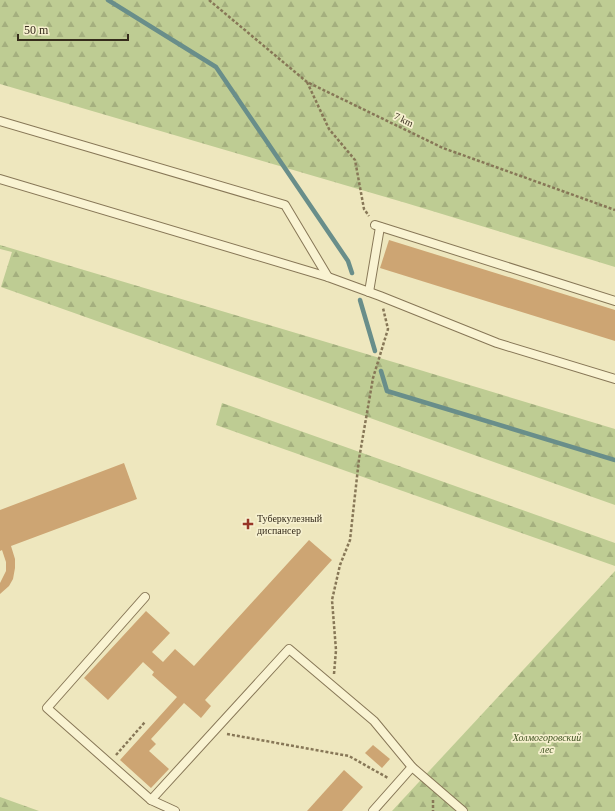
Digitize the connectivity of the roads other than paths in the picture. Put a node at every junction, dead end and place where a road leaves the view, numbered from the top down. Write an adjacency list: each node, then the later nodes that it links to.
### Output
1 (0, 121): 3 (lane)
2 (0, 179): 3 (lane)
3 (328, 277): 4 (lane)
4 (370, 292): 5 (lane); 6 (lane)
5 (615, 301)
6 (615, 379)
7 (145, 597): 9 (lane)
8 (412, 767): 9 (lane); 11 (lane); 12 (lane)
9 (151, 800): 10 (lane)
10 (175, 811)
11 (373, 811)
12 (463, 811)

